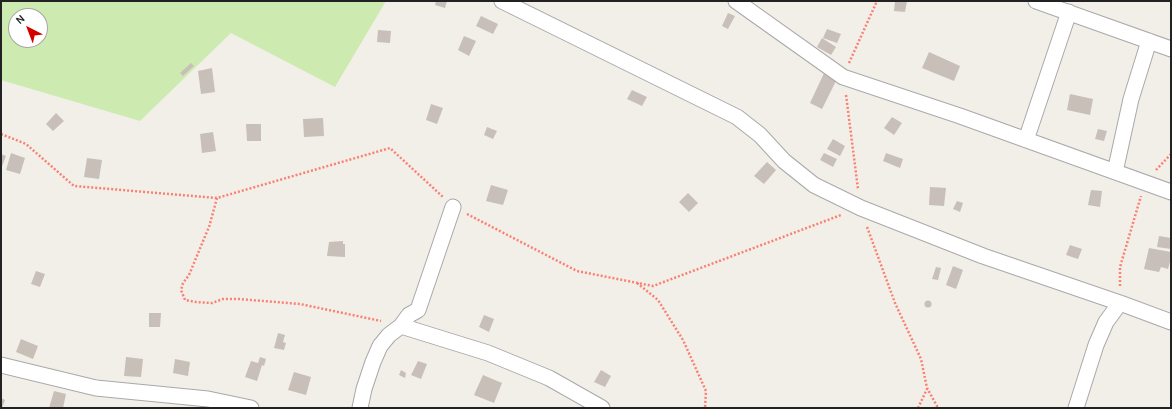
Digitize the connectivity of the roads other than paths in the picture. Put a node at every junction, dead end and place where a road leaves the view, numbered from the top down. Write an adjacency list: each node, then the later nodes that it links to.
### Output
1 (502, 1): 11 (street)
2 (736, 1): 7 (street)
3 (1036, 1): 4 (street)
4 (1069, 12): 5 (street); 7 (street)
5 (1149, 41): 6 (street); 8 (street)
6 (1171, 49)
7 (1026, 140): 8 (street)
8 (1115, 172): 9 (street)
9 (1171, 192)
10 (453, 207): 13 (street)
11 (1120, 303): 12 (street); 18 (street)
12 (1171, 322)
13 (401, 326): 16 (street); 17 (street)
14 (1, 365): 15 (street)
15 (251, 408)
16 (360, 408)
17 (602, 408)
18 (1076, 408)

